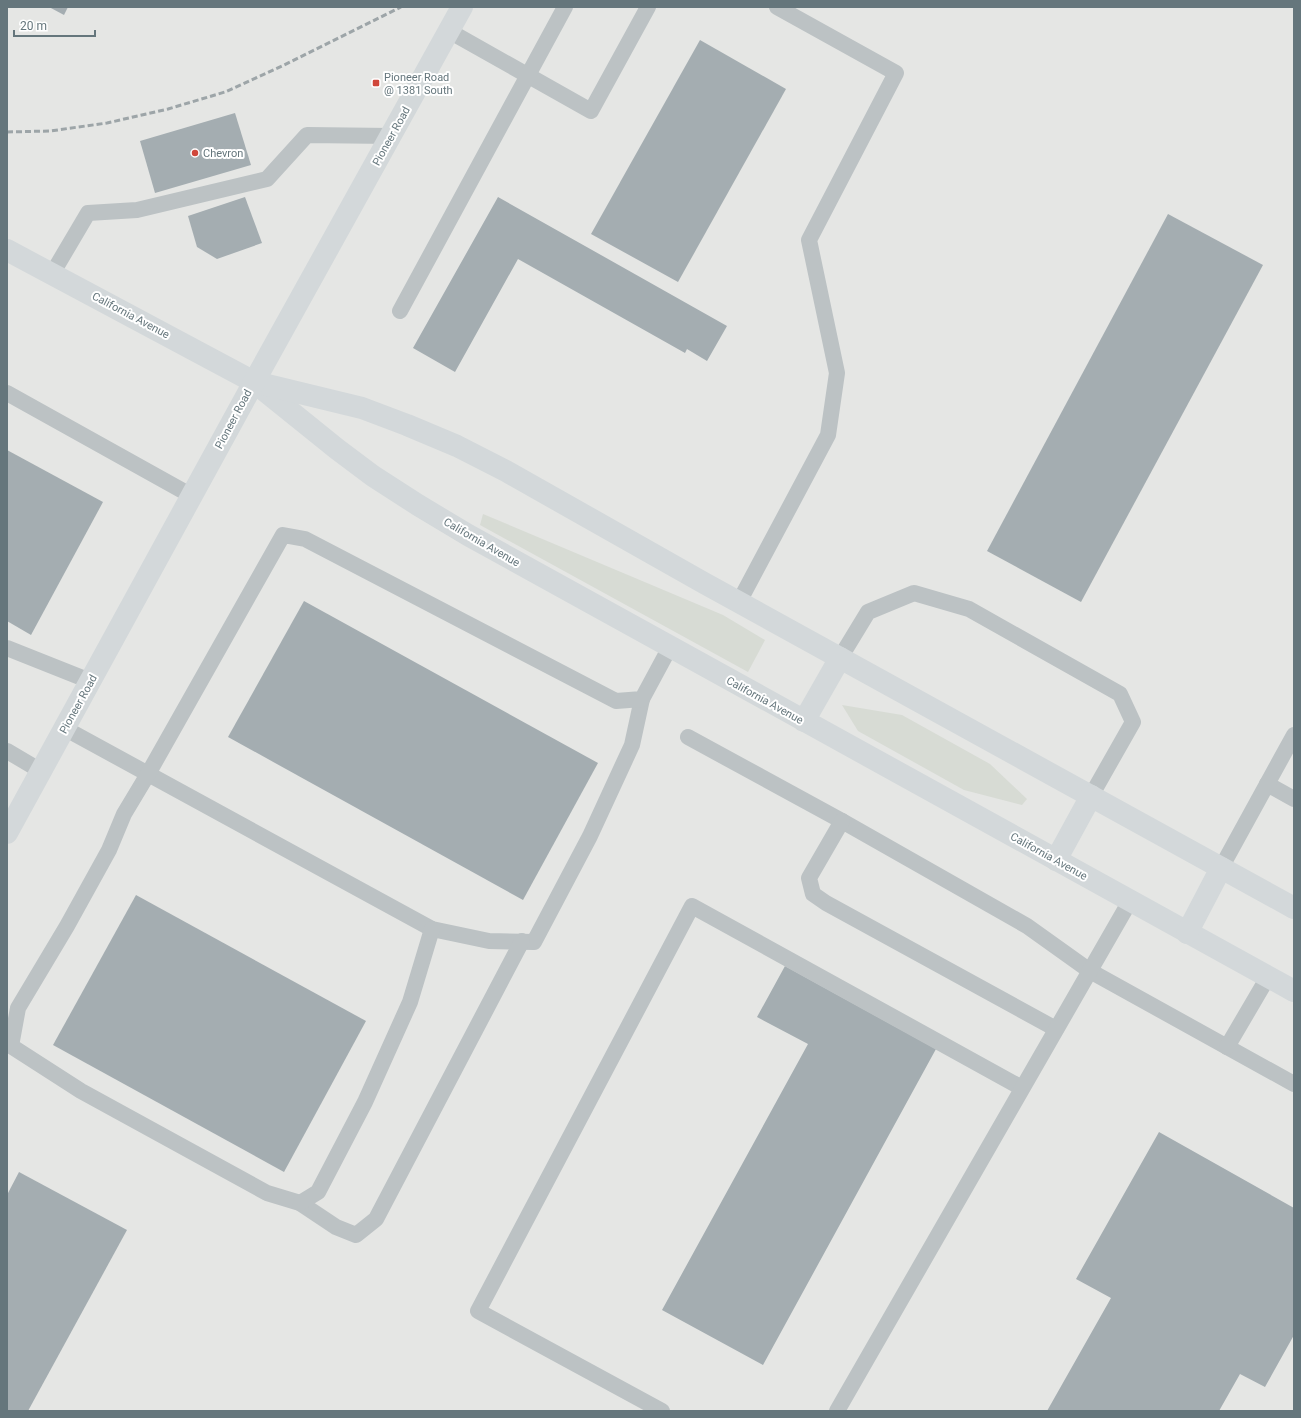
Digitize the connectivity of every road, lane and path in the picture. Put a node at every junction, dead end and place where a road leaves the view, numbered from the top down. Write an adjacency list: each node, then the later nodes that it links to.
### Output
1 (462, 7): 5 (main road, Pioneer Road)
2 (565, 7): 6 (lane)
3 (648, 7): 6 (lane)
4 (777, 7): 14 (lane)
5 (449, 31): 6 (lane); 7 (main road, Pioneer Road)
6 (528, 76): 10 (lane)
7 (390, 136): 9 (lane); 11 (main road, Pioneer Road)
8 (7, 250): 9 (main road, California Avenue)
9 (52, 274): 11 (main road, California Avenue)
10 (400, 311)
11 (254, 382): 13 (main road, Pioneer Road); 14 (main road, California Avenue); 16 (main road, California Avenue)
12 (7, 393): 13 (lane)
13 (192, 496): 18 (main road, Pioneer Road)
14 (738, 602): 17 (main road, California Avenue)
15 (7, 648): 18 (lane)
16 (670, 648): 19 (lane); 20 (main road, California Avenue)
17 (840, 658): 20 (main road); 28 (main road, California Avenue); 28 (lane)
18 (90, 681): 21 (main road, Pioneer Road)
19 (642, 699): 26 (lane); 38 (lane)
20 (804, 721): 32 (main road, California Avenue)
21 (64, 728): 25 (main road, Pioneer Road); 26 (lane)
22 (1294, 735): 27 (lane)
23 (688, 737): 30 (lane)
24 (7, 751): 25 (lane)
25 (42, 770): 31 (main road, Pioneer Road)
26 (148, 774): 36 (lane); 46 (lane)
27 (1267, 784): 29 (lane); 33 (lane)
28 (1091, 796): 32 (main road); 33 (main road, California Avenue)
29 (1294, 799)
30 (842, 821): 39 (lane); 42 (lane)
31 (7, 833)
32 (1056, 860): 34 (main road, California Avenue)
33 (1221, 868): 35 (main road, California Avenue); 37 (main road)
34 (1130, 901): 37 (main road, California Avenue); 39 (lane)
35 (1294, 908)
36 (432, 929): 38 (lane); 46 (lane)
37 (1187, 933): 40 (main road, California Avenue)
38 (522, 941): 46 (lane)
39 (1090, 971): 42 (lane); 43 (lane)
40 (1268, 977): 41 (main road, California Avenue); 43 (lane)
41 (1294, 992)
42 (1056, 1030): 45 (lane)
43 (1227, 1047): 44 (lane)
44 (1294, 1084)
45 (1022, 1088): 47 (lane); 48 (lane)
46 (300, 1203)
47 (662, 1411)
48 (836, 1411)

